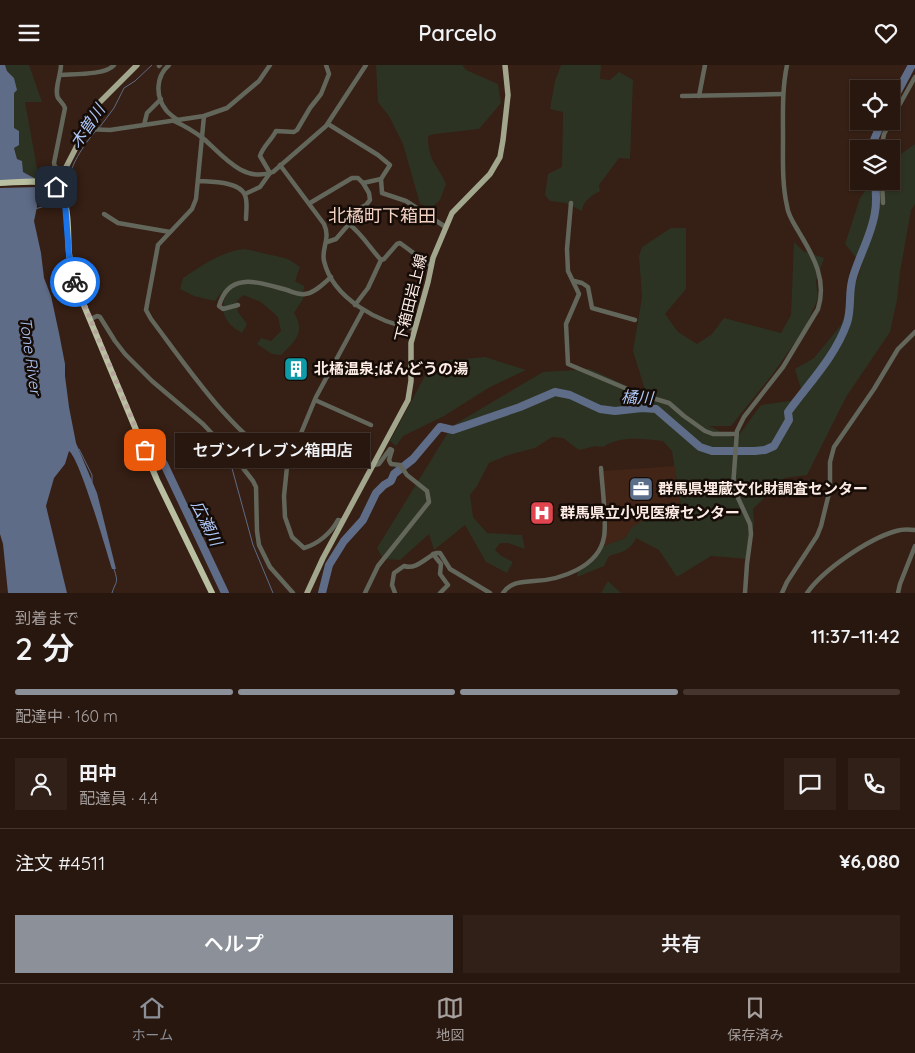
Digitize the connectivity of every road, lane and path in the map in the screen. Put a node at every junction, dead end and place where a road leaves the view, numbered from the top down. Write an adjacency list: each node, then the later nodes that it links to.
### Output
1 (61, 65): 12 (street)
2 (114, 65): 12 (street)
3 (137, 65): 23 (main road)
4 (169, 65): 11 (street)
5 (270, 65): 19 (street)
6 (326, 65): 27 (street)
7 (366, 65): 21 (street)
8 (506, 65): 46 (main road, 下箱田岩上線)
9 (705, 65): 16 (street)
10 (787, 65): 14 (street)
11 (160, 66): 17 (street)
12 (61, 75): 26 (street)
13 (915, 77): 18 (street)
14 (783, 94): 16 (street); 58 (street)
15 (682, 96): 16 (street)
16 (699, 96)
17 (161, 99): 20 (street); 22 (street)
18 (900, 104)
19 (204, 116): 20 (street); 24 (street)
20 (176, 121): 22 (street); 24 (street)
21 (328, 124): 25 (street); 28 (street)
22 (144, 125): 23 (street)
23 (88, 129): 26 (main road)
24 (202, 138): 27 (street); 29 (street)
25 (280, 165): 27 (street); 36 (street)
26 (64, 171): 32 (main road); 35 (main road)
27 (270, 173): 34 (street)
28 (381, 179): 31 (street); 42 (street)
29 (198, 181): 34 (street); 43 (street)
30 (0, 183): 32 (highway)
31 (363, 183): 36 (street); 41 (street)
32 (52, 185): 35 (highway)
33 (882, 190): 38 (street)
34 (245, 194): 40 (street)
35 (66, 201): 52 (highway)
36 (310, 203): 44 (street)
37 (570, 203): 48 (street)
38 (883, 203)
39 (104, 214): 43 (street)
40 (246, 219)
41 (350, 224): 44 (street); 45 (street)
42 (444, 226)
43 (170, 232): 60 (street)
44 (327, 243): 47 (street)
45 (381, 260): 46 (street); 50 (street)
46 (431, 266): 54 (main road, 下箱田岩上線)
47 (331, 277): 49 (street); 50 (street)
48 (574, 281): 53 (street); 58 (street)
49 (238, 305)
50 (355, 305): 51 (street)
51 (364, 310): 54 (street); 56 (street)
52 (91, 319): 67 (highway); 68 (street)
53 (635, 320)
54 (415, 329): 59 (main road, 下箱田岩上線)
55 (915, 332): 66 (street)
56 (315, 400): 57 (street); 60 (street)
57 (371, 425)
58 (736, 434): 75 (street)
59 (374, 465): 62 (main road, 下箱田岩上線); 70 (street)
60 (287, 467): 62 (street)
61 (600, 468): 74 (street)
62 (342, 521): 69 (main road, 下箱田岩上線)
63 (915, 530): 76 (street)
64 (915, 546): 77 (street)
65 (433, 554): 71 (street); 72 (street); 73 (street)
66 (784, 592)
67 (212, 593)
68 (293, 593)
69 (307, 593)
70 (365, 593)
71 (395, 593)
72 (440, 593)
73 (490, 593)
74 (503, 593)
75 (745, 593)
76 (807, 593)
77 (898, 593)

